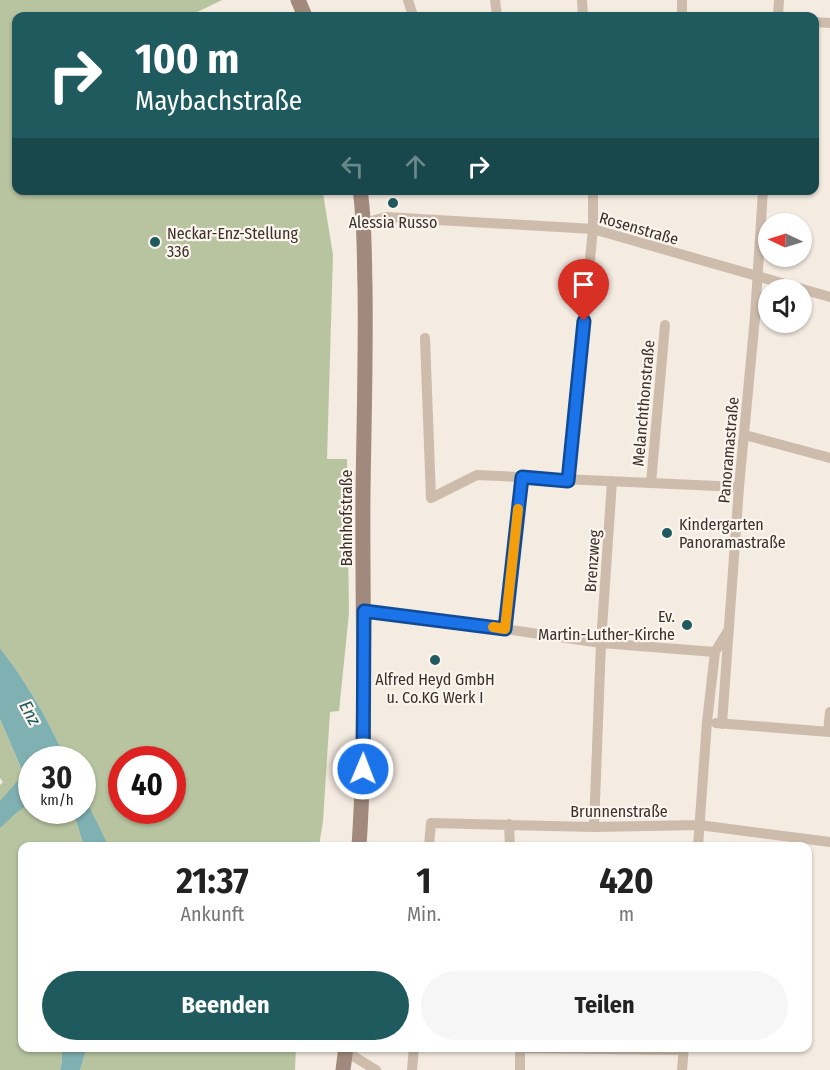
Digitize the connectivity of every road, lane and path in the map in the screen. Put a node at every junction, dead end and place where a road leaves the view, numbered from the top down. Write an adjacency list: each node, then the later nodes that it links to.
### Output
1 (360, 195): 4 (street, Bahnhofstraße)
2 (593, 195): 5 (street)
3 (763, 195): 6 (street, Panoramastraße)
4 (363, 223): 5 (street, Rosenstraße); 17 (street, Bahnhofstraße)
5 (593, 229): 6 (street, Rosenstraße); 13 (street)
6 (758, 278): 7 (street, Rosenstraße); 10 (street, Panoramastraße)
7 (830, 297)
8 (665, 325): 15 (street, Melanchthonstraße)
9 (425, 338): 12 (street)
10 (746, 435): 11 (street); 16 (street, Panoramastraße)
11 (830, 458)
12 (522, 477): 13 (street); 19 (street)
13 (568, 481): 14 (street)
14 (612, 481): 15 (street); 20 (street, Brenzweg)
15 (651, 483): 16 (street)
16 (739, 487): 18 (street, Panoramastraße)
17 (364, 611): 19 (street); 29 (street, Bahnhofstraße)
18 (730, 626): 21 (street, Panoramastraße); 24 (street, Panoramastraße)
19 (505, 629): 20 (street)
20 (602, 643): 21 (street); 28 (street, Brenzweg)
21 (715, 652): 23 (street, Panoramastraße)
22 (830, 712): 25 (street)
23 (707, 722): 24 (street); 27 (street, Panoramastraße)
24 (722, 724): 25 (street)
25 (829, 732)
26 (509, 824): 28 (street, Brunnenstraße); 30 (street, Brunnenstraße); 31 (street)
27 (699, 825): 28 (street, Brunnenstraße); 32 (street, Panoramastraße); 33 (street, Brunnenstraße)
28 (594, 827)
29 (359, 842)
30 (429, 842)
31 (510, 842)
32 (698, 842)
33 (806, 842): 34 (street, Brunnenstraße)
34 (830, 842)
35 (414, 1052): 40 (street)
36 (520, 1052): 41 (street)
37 (684, 1052): 42 (street)
38 (344, 1057): 39 (street)
39 (376, 1070)
40 (412, 1070)
41 (520, 1070)
42 (682, 1070)

